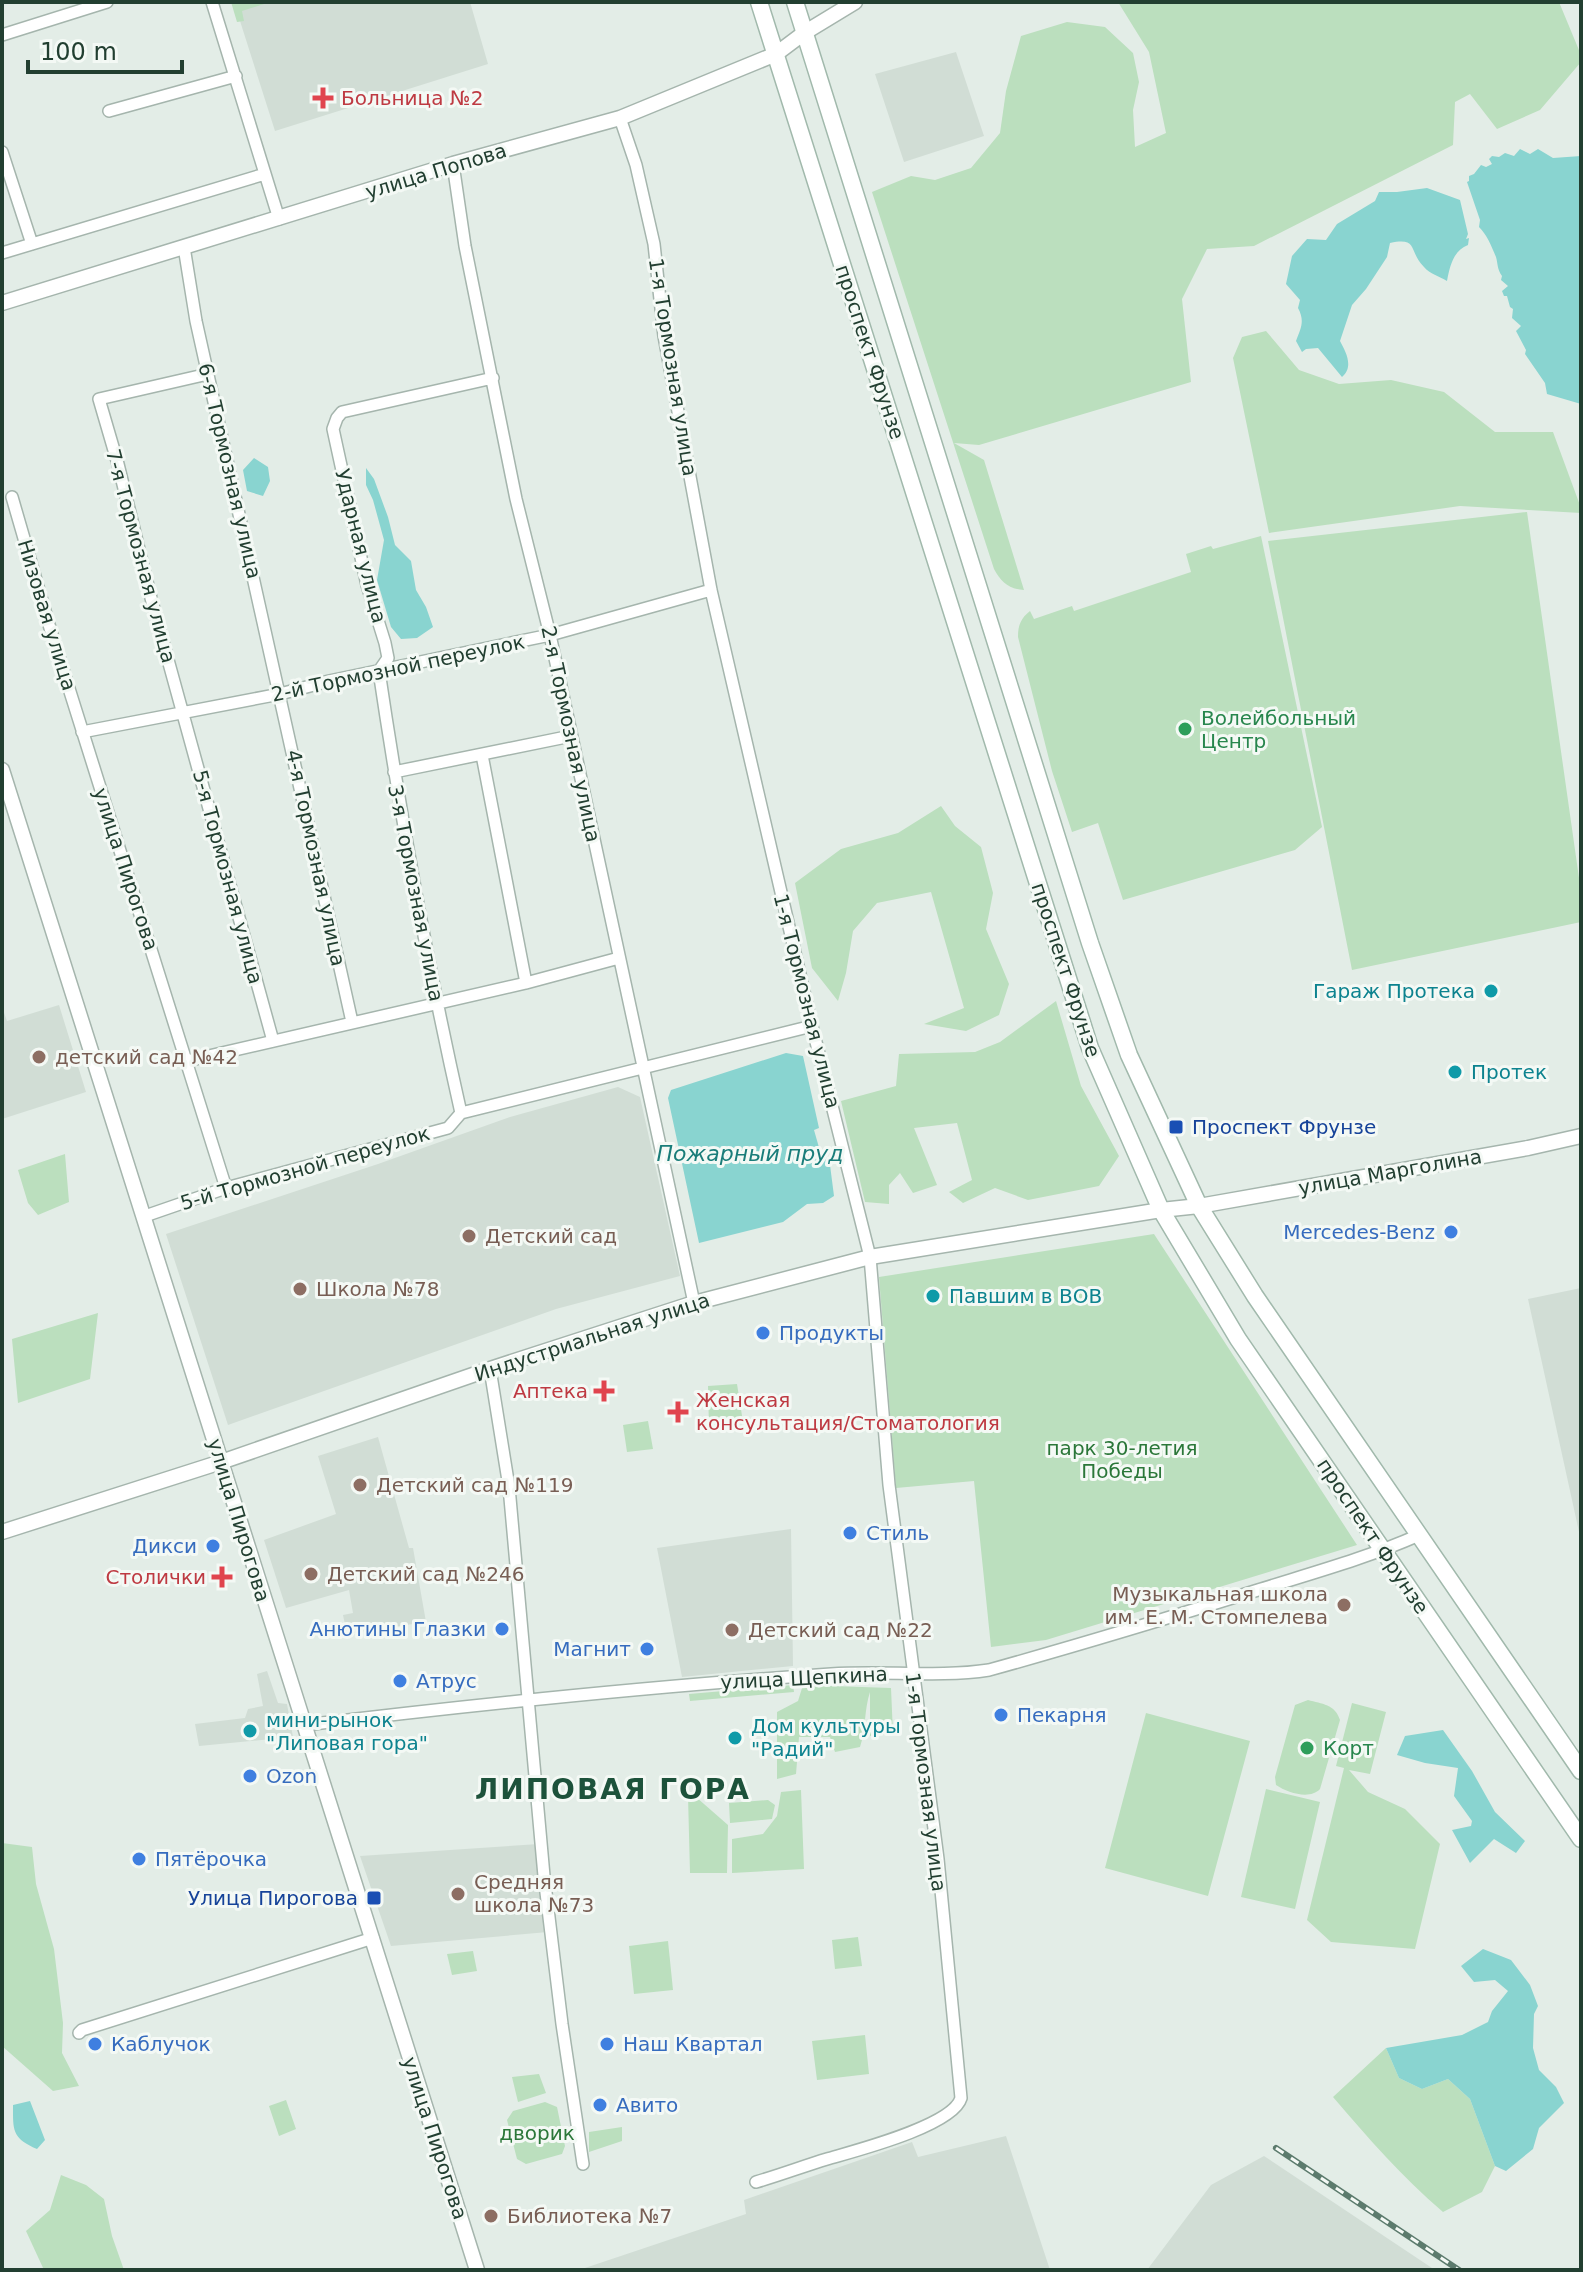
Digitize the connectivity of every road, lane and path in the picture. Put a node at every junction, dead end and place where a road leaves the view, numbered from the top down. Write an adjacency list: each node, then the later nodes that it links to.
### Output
1 (107, 2): 7 (street)
2 (212, 2): 9 (street)
3 (759, 2): 8 (main road, проспект Фрунзе)
4 (795, 2): 6 (main road, проспект Фрунзе)
5 (855, 2): 6 (street, улица Попова)
6 (804, 33): 8 (street, улица Попова); 44 (main road, проспект Фрунзе)
7 (2, 35)
8 (776, 54): 11 (street, улица Попова); 45 (main road, проспект Фрунзе)
9 (236, 76): 10 (street); 14 (street)
10 (109, 111)
11 (620, 118): 13 (street, улица Попова); 23 (street, 1-я Тормозная улица)
12 (2, 152): 16 (street)
13 (453, 164): 15 (street, улица Попова); 21 (street, 2-я Тормозная улица)
14 (265, 174): 15 (street); 16 (street)
15 (279, 219): 17 (street, улица Попова)
16 (32, 244): 18 (street)
17 (184, 247): 19 (street, улица Попова); 20 (street, 6-я Тормозная улица)
18 (2, 253)
19 (2, 303)
20 (208, 374): 26 (street, 6-я Тормозная улица); 27 (street, 7-я Тормозная улица)
21 (493, 378): 24 (street, 2-я Тормозная улица); 25 (street, Ударная улица)
22 (12, 497): 28 (street, Низовая улица)
23 (711, 590): 24 (street, 2-й Тормозной переулок); 37 (street, 1-я Тормозная улица)
24 (550, 635): 25 (street, 2-й Тормозной переулок); 29 (street, 2-я Тормозная улица)
25 (379, 671): 26 (street, 2-й Тормозной переулок); 32 (street, 3-я Тормозная улица)
26 (280, 694): 27 (street, 2-й Тормозной переулок); 36 (street, 4-я Тормозная улица)
27 (184, 713): 28 (street, 2-й Тормозной переулок); 38 (street, 5-я Тормозная улица)
28 (82, 732): 39 (street, улица Пирогова)
29 (571, 736): 30 (street); 33 (street, 2-я Тормозная улица)
30 (482, 755): 32 (street); 34 (street)
31 (2, 770): 46 (street, улица Пирогова)
32 (394, 772): 35 (street, 3-я Тормозная улица)
33 (619, 958): 34 (street); 40 (street, 2-я Тормозная улица)
34 (526, 983): 35 (street)
35 (436, 1003): 36 (street); 41 (street, 3-я Тормозная улица)
36 (352, 1022): 38 (street)
37 (812, 1026): 40 (street, 5-й Тормозной переулок); 47 (street, 1-я Тормозная улица)
38 (273, 1041): 39 (street)
39 (187, 1061): 43 (street, улица Пирогова)
40 (645, 1068): 41 (street, 5-й Тормозной переулок); 48 (street, 2-я Тормозная улица)
41 (461, 1113): 43 (street, 5-й Тормозной переулок)
42 (1581, 1136): 44 (street, улица Марголина)
43 (226, 1188): 46 (street, 5-й Тормозной переулок)
44 (1199, 1206): 45 (street, Индустриальная улица); 52 (main road, проспект Фрунзе)
45 (1161, 1210): 47 (street, Индустриальная улица); 53 (main road, проспект Фрунзе)
46 (145, 1216): 50 (street, улица Пирогова)
47 (870, 1257): 48 (street, Индустриальная улица); 54 (street, 1-я Тормозная улица)
48 (694, 1303): 49 (street, Индустриальная улица)
49 (490, 1369): 50 (street, Индустриальная улица); 55 (street)
50 (221, 1462): 51 (street, Индустриальная улица); 56 (street, улица Пирогова)
51 (2, 1532)
52 (1419, 1535): 53 (street, улица Щепкина); 57 (main road, проспект Фрунзе)
53 (1383, 1550): 54 (street, улица Щепкина); 58 (main road, проспект Фрунзе)
54 (912, 1673): 55 (street, улица Щепкина); 62 (street, 1-я Тормозная улица)
55 (529, 1700): 56 (street, улица Щепкина); 61 (street)
56 (305, 1725): 59 (street, улица Пирогова)
57 (1581, 1771)
58 (1581, 1839)
59 (373, 1938): 60 (street); 63 (street, улица Пирогова)
60 (79, 2033)
61 (583, 2164)
62 (756, 2182)
63 (477, 2270)

